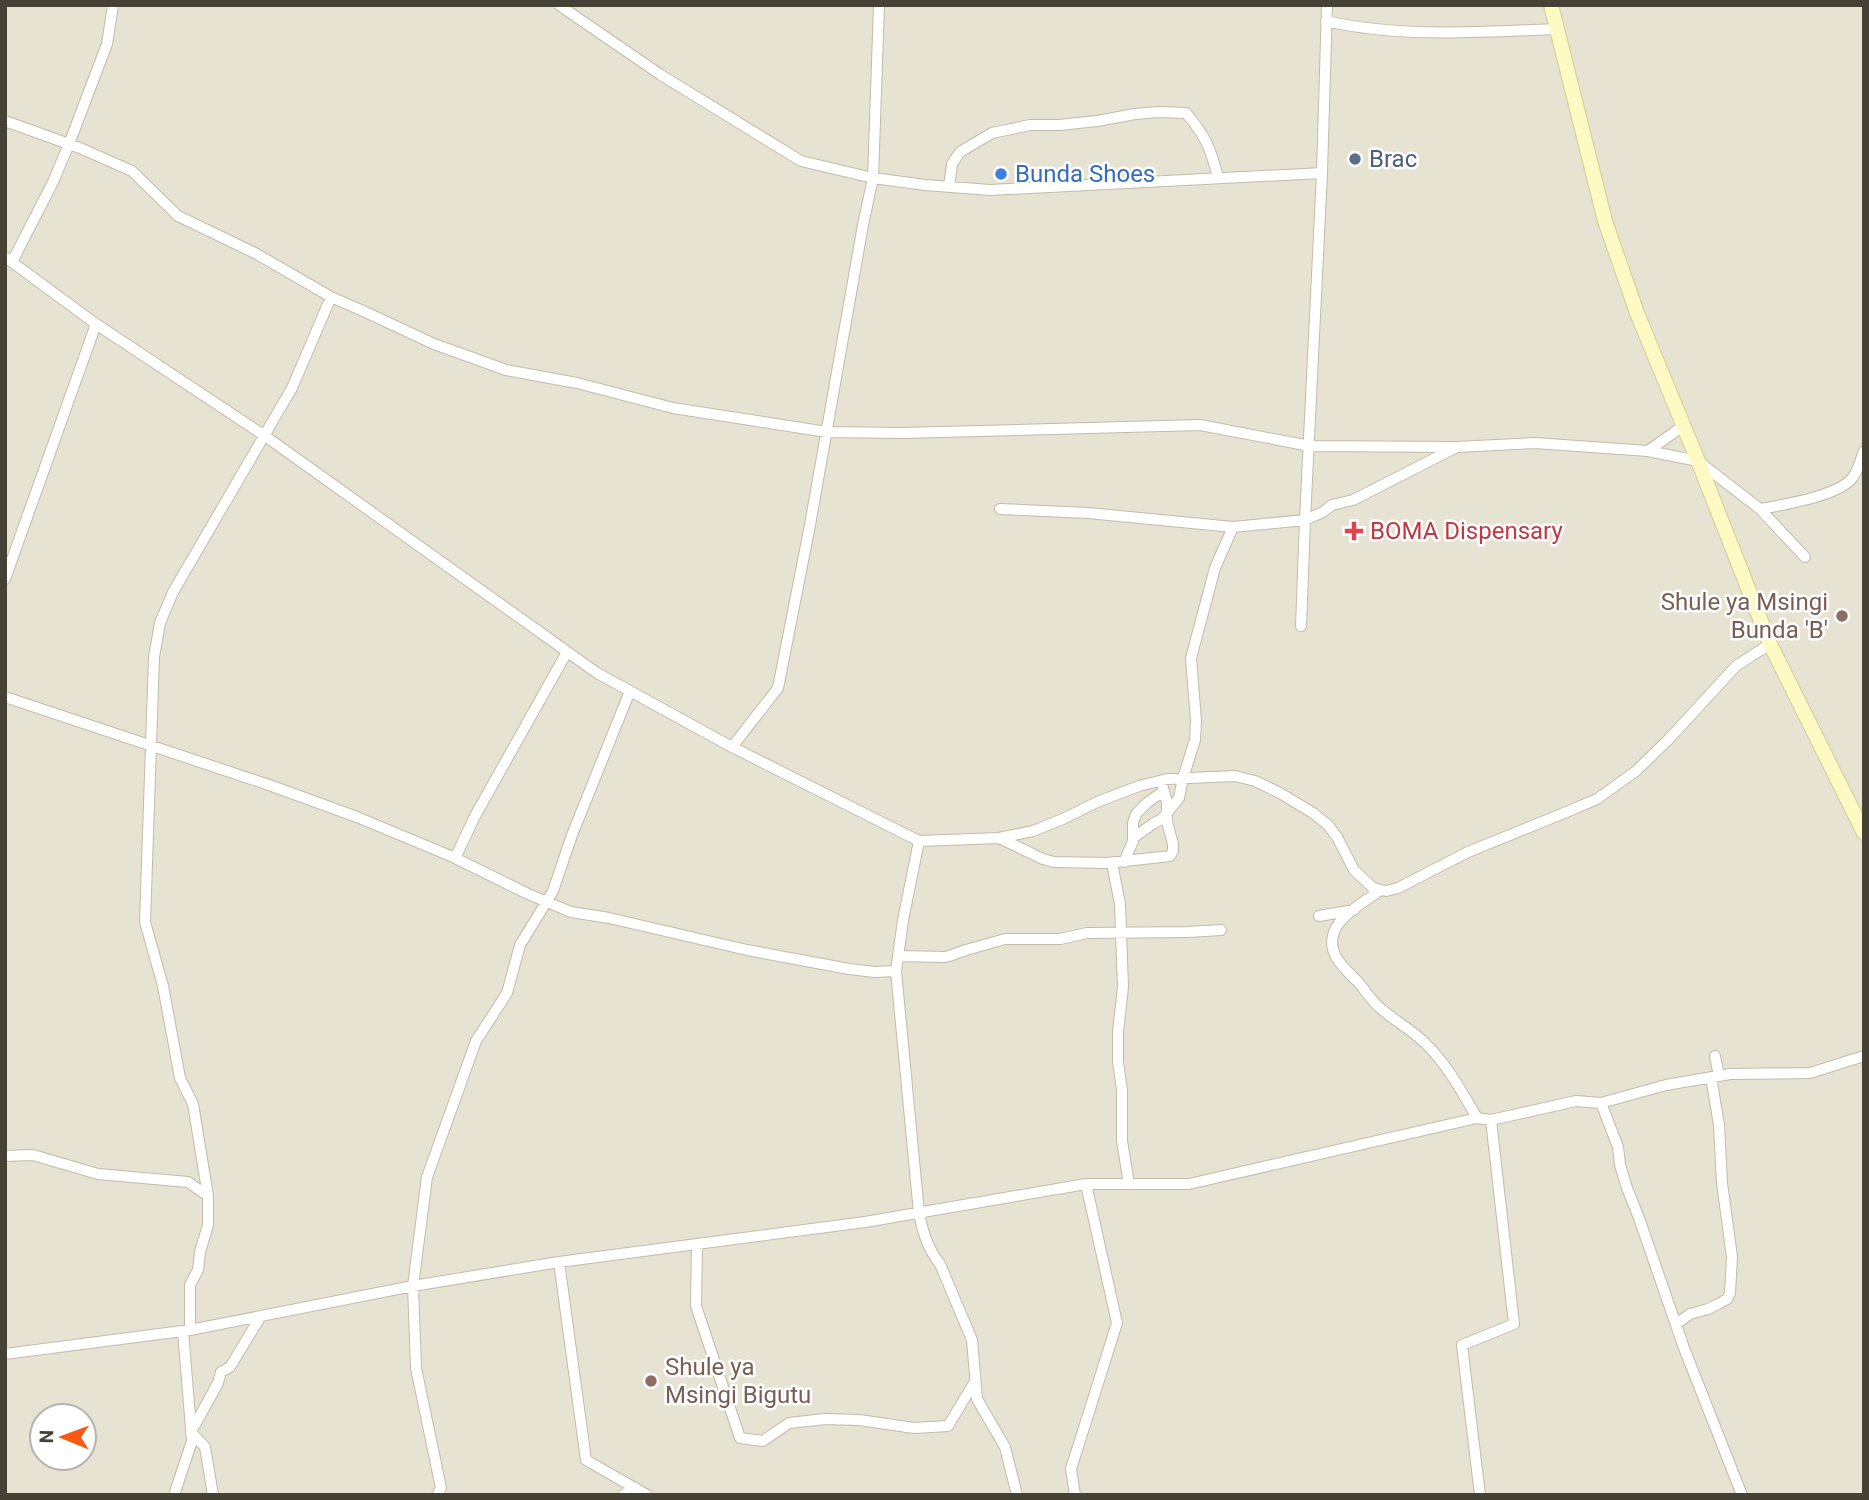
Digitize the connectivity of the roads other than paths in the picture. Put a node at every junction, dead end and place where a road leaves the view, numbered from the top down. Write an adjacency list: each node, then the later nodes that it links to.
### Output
1 (113, 5): 9 (street)
2 (559, 5): 12 (street)
3 (879, 5): 12 (street)
4 (1327, 5): 6 (street)
5 (1551, 5): 7 (main road)
6 (1326, 21): 7 (street); 10 (street)
7 (1557, 29): 17 (main road)
8 (5, 121): 9 (street)
9 (69, 144): 14 (street); 15 (street)
10 (1322, 173): 11 (street); 20 (street)
11 (1218, 177): 13 (street); 13 (street)
12 (873, 178): 13 (street); 18 (street)
13 (949, 187)
14 (9, 259): 16 (street)
15 (331, 297): 18 (street); 19 (street)
16 (96, 324): 19 (street); 31 (street)
17 (1683, 426): 22 (street); 24 (main road)
18 (827, 432): 20 (street); 38 (street)
19 (265, 436): 34 (street); 37 (street)
20 (1310, 446): 21 (street); 28 (street)
21 (1457, 447): 22 (street); 28 (street)
22 (1648, 451): 24 (street)
23 (1864, 451): 25 (street)
24 (1698, 461): 27 (street); 33 (main road)
25 (1861, 466): 27 (street)
26 (1000, 509): 29 (street)
27 (1760, 509): 30 (street)
28 (1305, 520): 29 (street); 32 (street)
29 (1233, 527): 39 (street)
30 (1805, 557)
31 (5, 579)
32 (1301, 626)
33 (1770, 644): 42 (main road); 49 (street)
34 (567, 652): 35 (street); 46 (street)
35 (630, 691): 38 (street); 50 (street)
36 (5, 697): 37 (street)
37 (151, 745): 46 (street); 66 (street)
38 (732, 747): 45 (street)
39 (1183, 778): 40 (street); 41 (street); 49 (street)
40 (1162, 786): 41 (street); 43 (street); 44 (street)
41 (1166, 814): 44 (street); 47 (street)
42 (1864, 833)
43 (999, 838): 45 (street); 48 (street)
44 (1133, 838): 47 (street)
45 (919, 841): 55 (street)
46 (453, 856): 50 (street)
47 (1124, 862): 48 (street)
48 (1112, 863): 54 (street)
49 (1381, 890): 51 (street)
50 (547, 902): 56 (street); 70 (street)
51 (1354, 910): 52 (street); 61 (street)
52 (1319, 916)
53 (1221, 930): 54 (street)
54 (1121, 933): 55 (street); 65 (street)
55 (898, 956): 56 (street)
56 (896, 971): 67 (street)
57 (1715, 1056): 59 (street)
58 (1864, 1056): 59 (street)
59 (1715, 1077): 60 (street); 72 (street)
60 (1601, 1103): 62 (street); 72 (street)
61 (1477, 1118): 62 (street); 65 (street)
62 (1491, 1120): 85 (street)
63 (5, 1156): 66 (street)
64 (1086, 1184): 65 (street); 67 (street); 84 (street)
65 (1129, 1184)
66 (208, 1196): 73 (street)
67 (919, 1213): 68 (street); 75 (street)
68 (697, 1244): 69 (street); 75 (street)
69 (559, 1262): 70 (street); 77 (street)
70 (412, 1286): 71 (street); 80 (street)
71 (261, 1316): 73 (street); 76 (street)
72 (1676, 1324): 86 (street)
73 (186, 1330): 74 (street); 76 (street)
74 (5, 1354)
75 (974, 1383): 83 (street)
76 (191, 1432): 78 (street); 79 (street)
77 (636, 1488): 81 (street); 82 (street)
78 (174, 1495)
79 (213, 1495)
80 (437, 1495)
81 (623, 1495)
82 (647, 1495)
83 (1017, 1495)
84 (1075, 1495)
85 (1480, 1495)
86 (1742, 1495)

